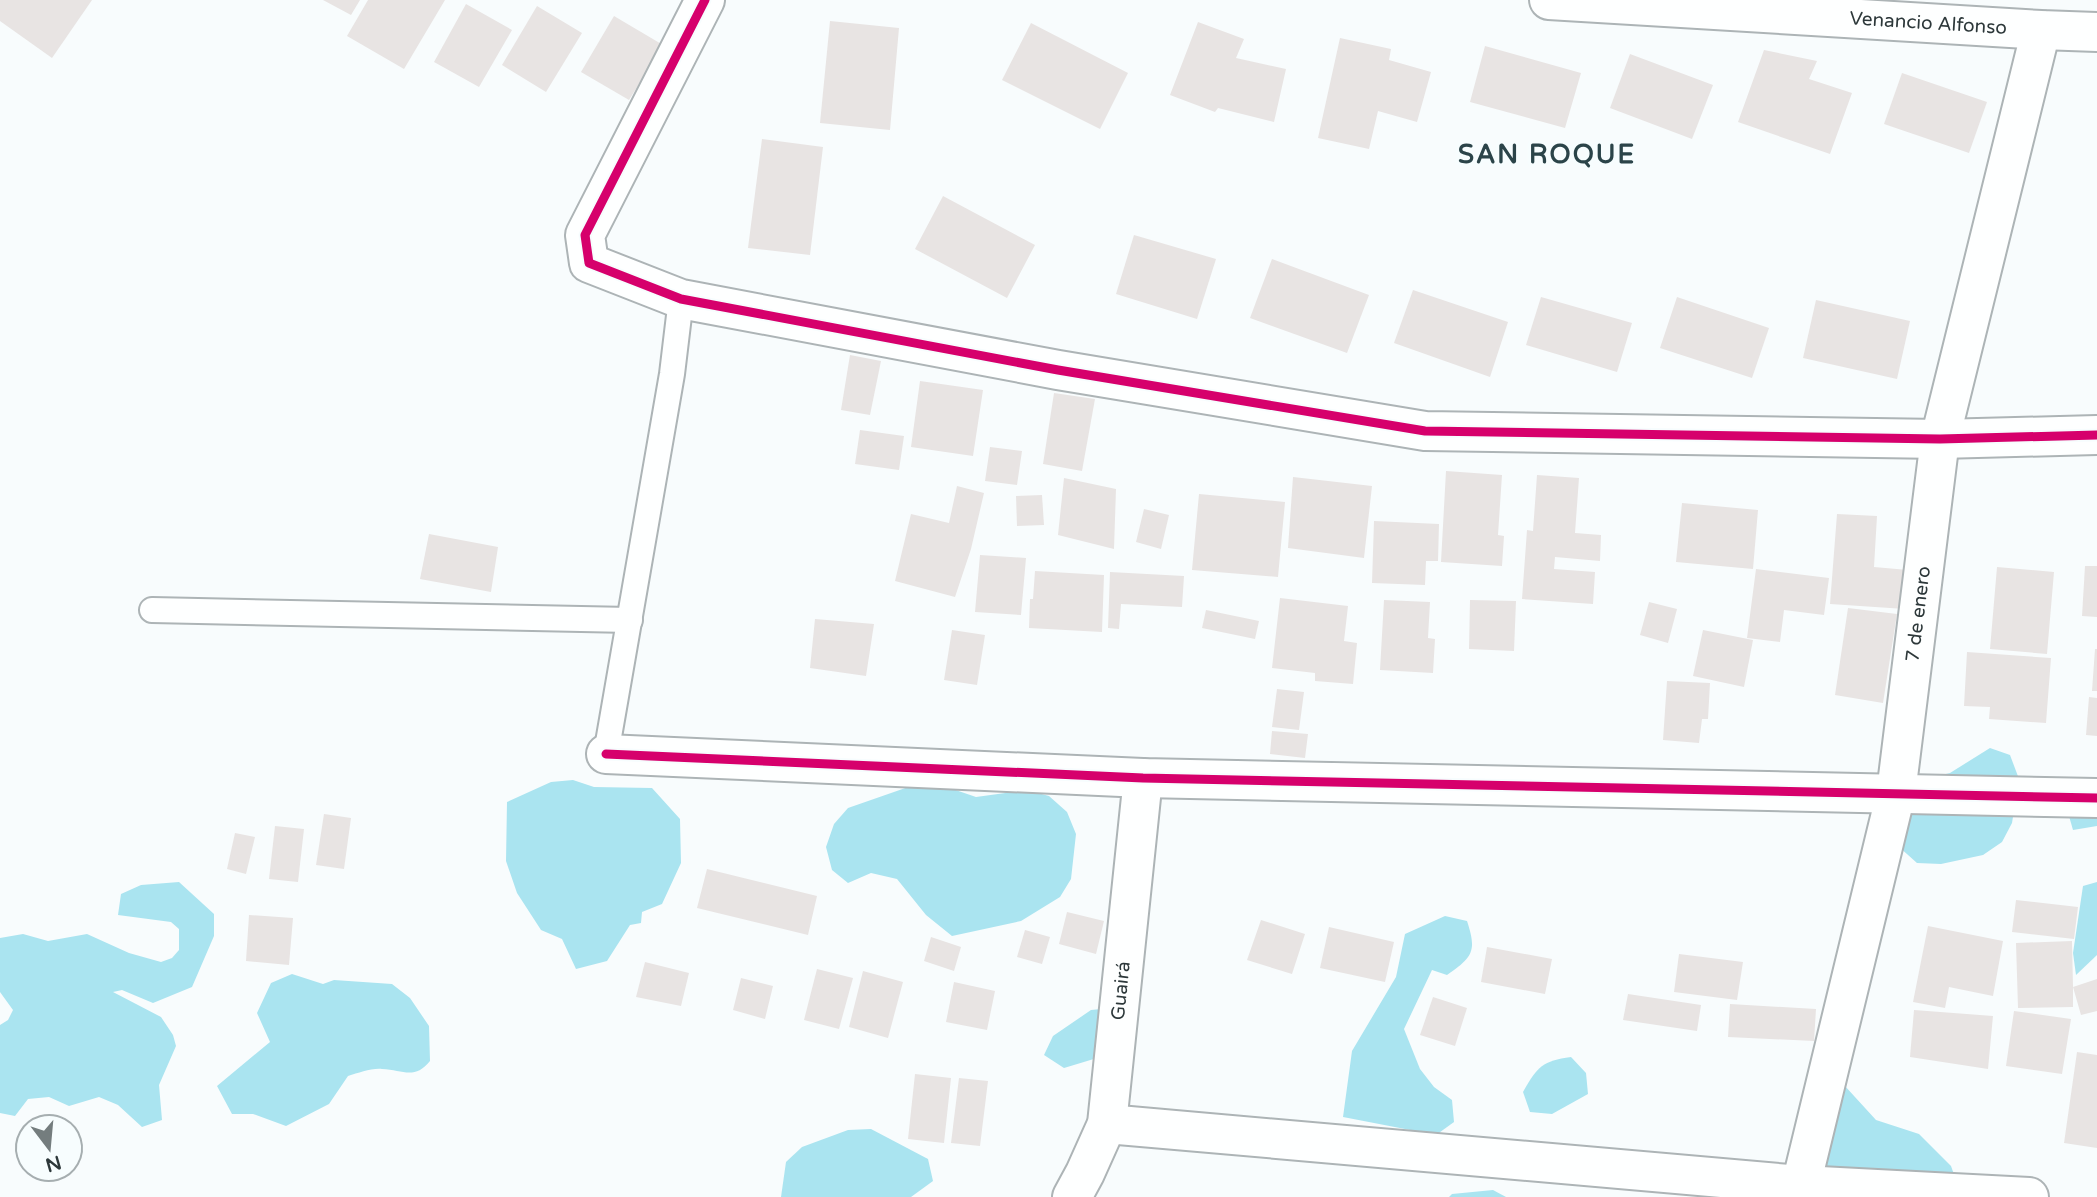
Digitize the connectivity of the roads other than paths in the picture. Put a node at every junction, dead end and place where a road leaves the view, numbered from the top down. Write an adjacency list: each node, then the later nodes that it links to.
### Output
1 (705, 0): 5 (street)
2 (1549, 0): 3 (street, Venancio Alfonso)
3 (2041, 30): 4 (street, Venancio Alfonso); 7 (street, 7 de enero)
4 (2097, 32)
5 (681, 299): 7 (street); 9 (lane)
6 (2097, 435): 7 (street)
7 (1940, 439): 12 (street, 7 de enero)
8 (152, 610): 9 (lane)
9 (630, 620): 10 (lane)
10 (606, 754): 11 (street)
11 (1143, 778): 12 (street); 14 (street, Guairá)
12 (1896, 793): 13 (street); 15 (street, 7 de enero)
13 (2097, 798)
14 (1107, 1124): 15 (street); 16 (street, Guairá)
15 (1797, 1191): 17 (street)
16 (1072, 1197)
17 (2029, 1197)

